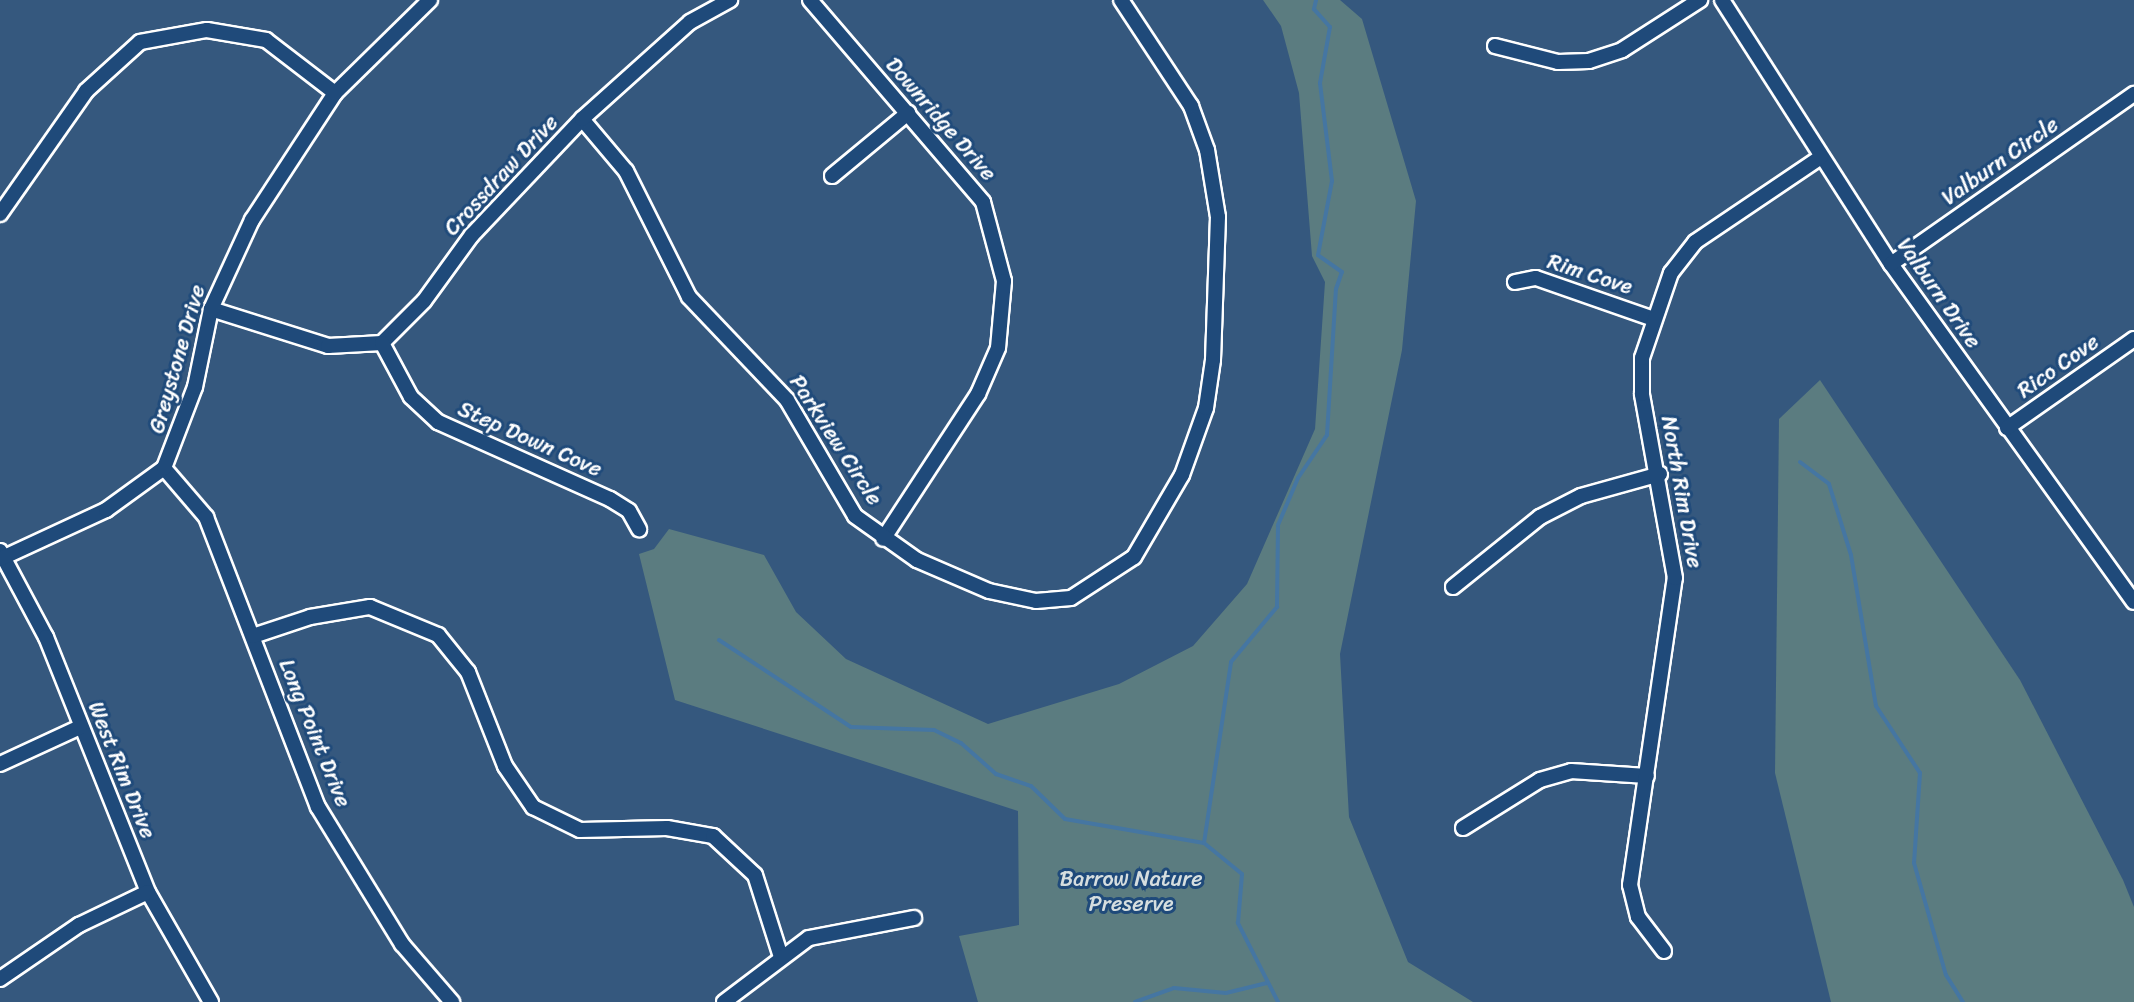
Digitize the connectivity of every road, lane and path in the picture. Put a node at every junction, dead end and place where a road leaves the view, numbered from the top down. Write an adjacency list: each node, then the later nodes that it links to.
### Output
1 (430, 0): 8 (street, Greystone Drive)
2 (730, 0): 11 (street, Crossdraw Drive)
3 (810, 0): 10 (street, Downridge Drive)
4 (1121, 0): 25 (street, Parkview Circle)
5 (1700, 0): 7 (street)
6 (1722, 0): 12 (street, Valburn Drive)
7 (1495, 46)
8 (335, 93): 14 (street); 17 (street, Greystone Drive)
9 (2134, 94): 15 (street, Valburn Circle)
10 (908, 113): 13 (street); 25 (street, Downridge Drive)
11 (582, 119): 20 (street, Crossdraw Drive); 25 (street, Parkview Circle)
12 (1821, 157): 15 (street, Valburn Drive); 18 (street, North Rim Drive)
13 (832, 176)
14 (0, 214)
15 (1891, 264): 21 (street, Valburn Drive)
16 (1515, 282): 18 (street, Rim Cove)
17 (211, 309): 20 (street); 22 (street, Greystone Drive)
18 (1651, 318): 23 (street, North Rim Drive)
19 (2134, 339): 21 (street, Rico Cove)
20 (382, 343): 24 (street, Step Down Cove)
21 (2007, 428): 28 (street, Valburn Drive)
22 (164, 468): 26 (street, Greystone Drive); 29 (street, Long Point Drive)
23 (1660, 474): 27 (street); 32 (street, North Rim Drive)
24 (639, 529)
25 (883, 539)
26 (1, 555): 30 (street, West Rim Drive)
27 (1453, 587)
28 (2134, 602)
29 (253, 636): 37 (street); 40 (street, Long Point Drive)
30 (80, 727): 31 (street); 34 (street, West Rim Drive)
31 (0, 764)
32 (1647, 776): 33 (street); 36 (street, North Rim Drive)
33 (1463, 828)
34 (148, 892): 38 (street); 39 (street, West Rim Drive)
35 (914, 918): 37 (street)
36 (1664, 951)
37 (780, 954): 41 (street)
38 (0, 979)
39 (211, 1002)
40 (452, 1002)
41 (724, 1002)

